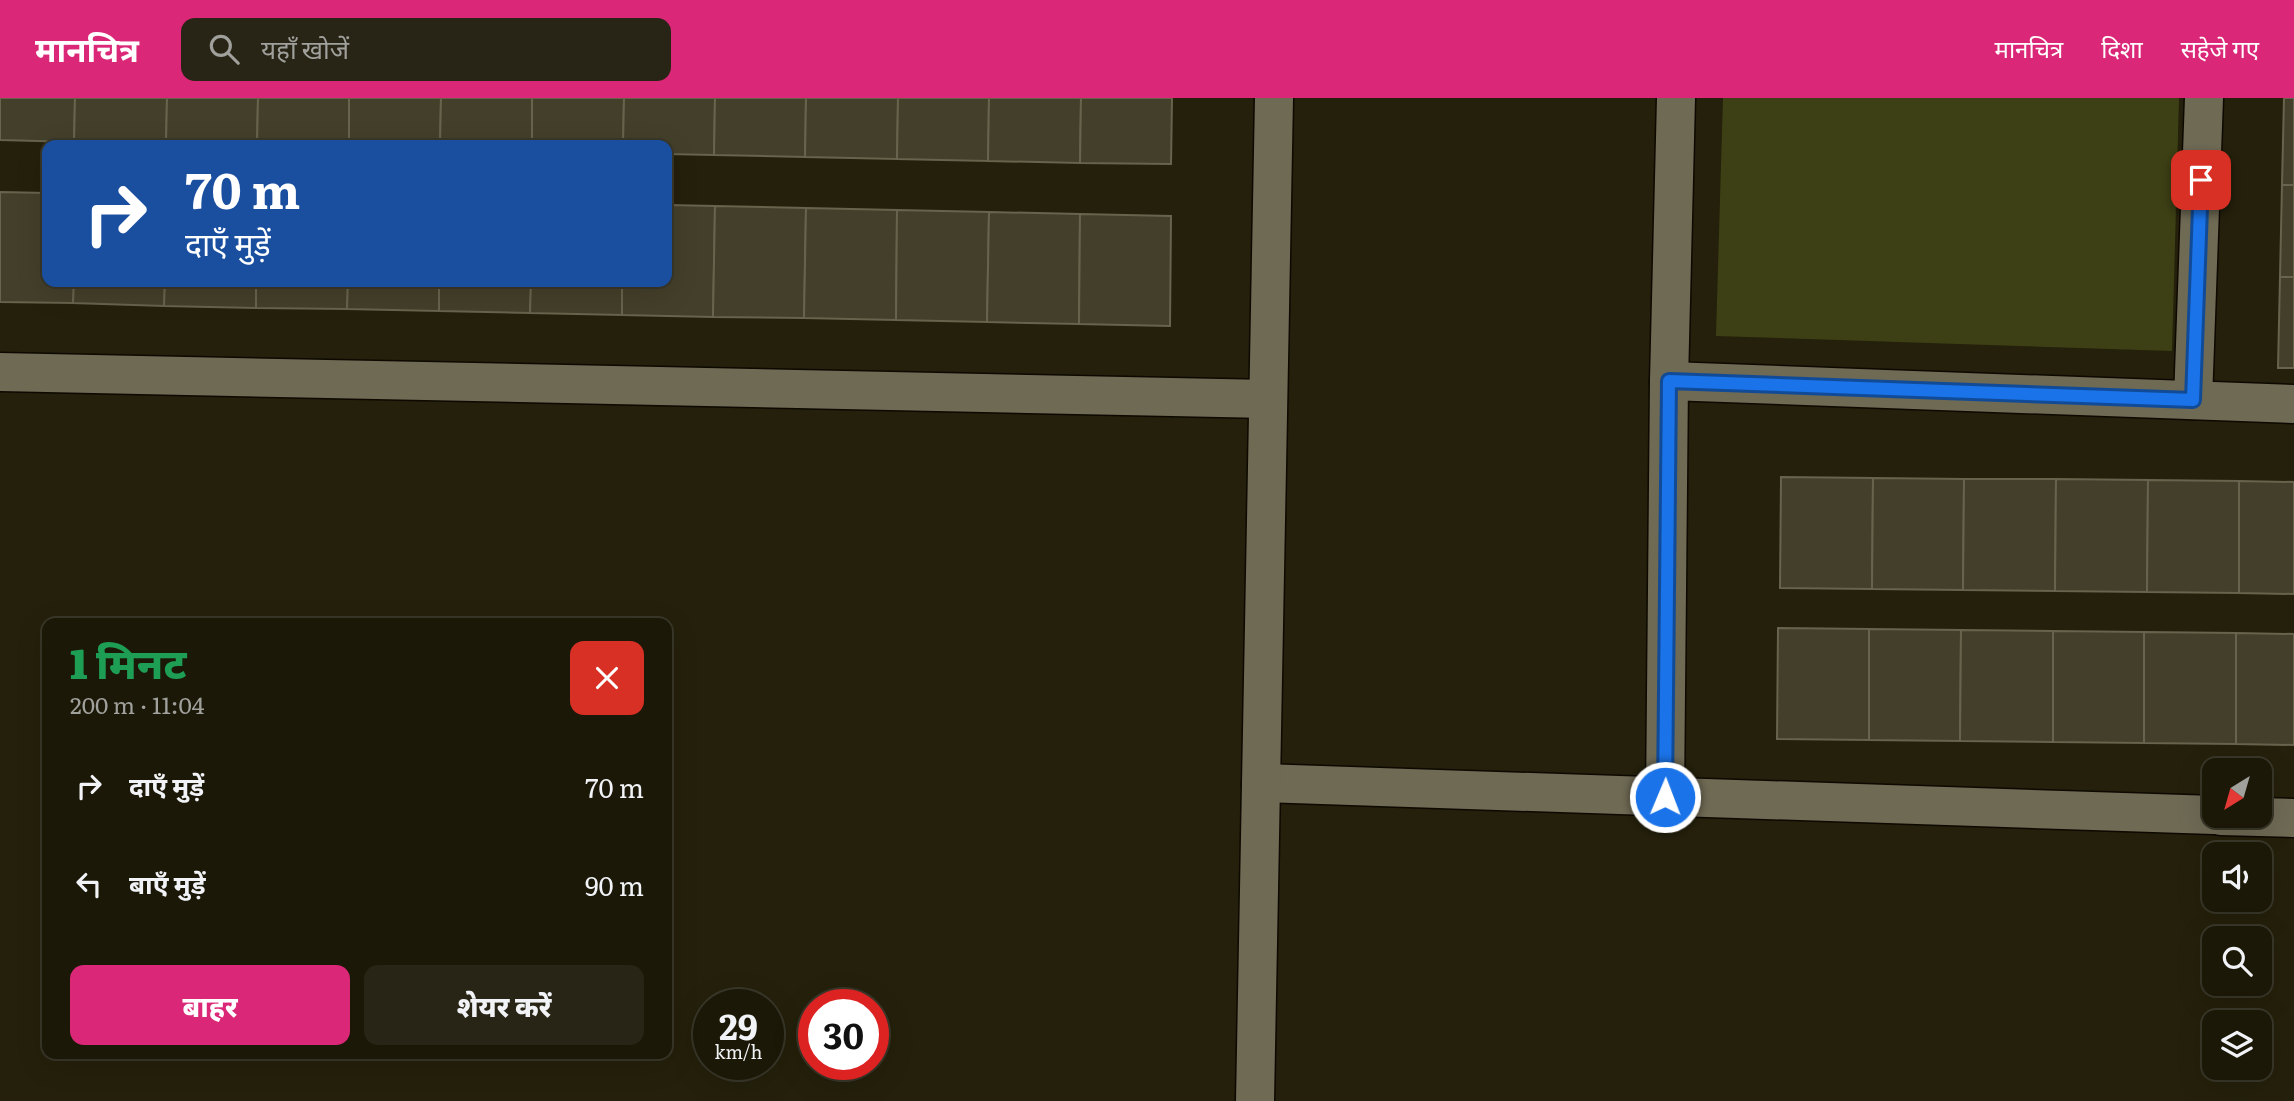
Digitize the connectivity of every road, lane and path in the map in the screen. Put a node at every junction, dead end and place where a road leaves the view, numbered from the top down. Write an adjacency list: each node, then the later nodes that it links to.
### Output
1 (1274, 98): 6 (street)
2 (1676, 98): 5 (street)
3 (2204, 98): 7 (street)
4 (0, 372): 6 (street)
5 (1669, 381): 7 (street); 10 (street)
6 (1268, 399): 9 (street)
7 (2193, 400): 8 (street)
8 (2294, 404)
9 (1261, 783): 10 (street); 14 (street)
10 (1665, 797): 11 (street)
11 (2202, 815)
12 (2272, 817): 13 (street)
13 (2294, 818)
14 (1255, 1101)

